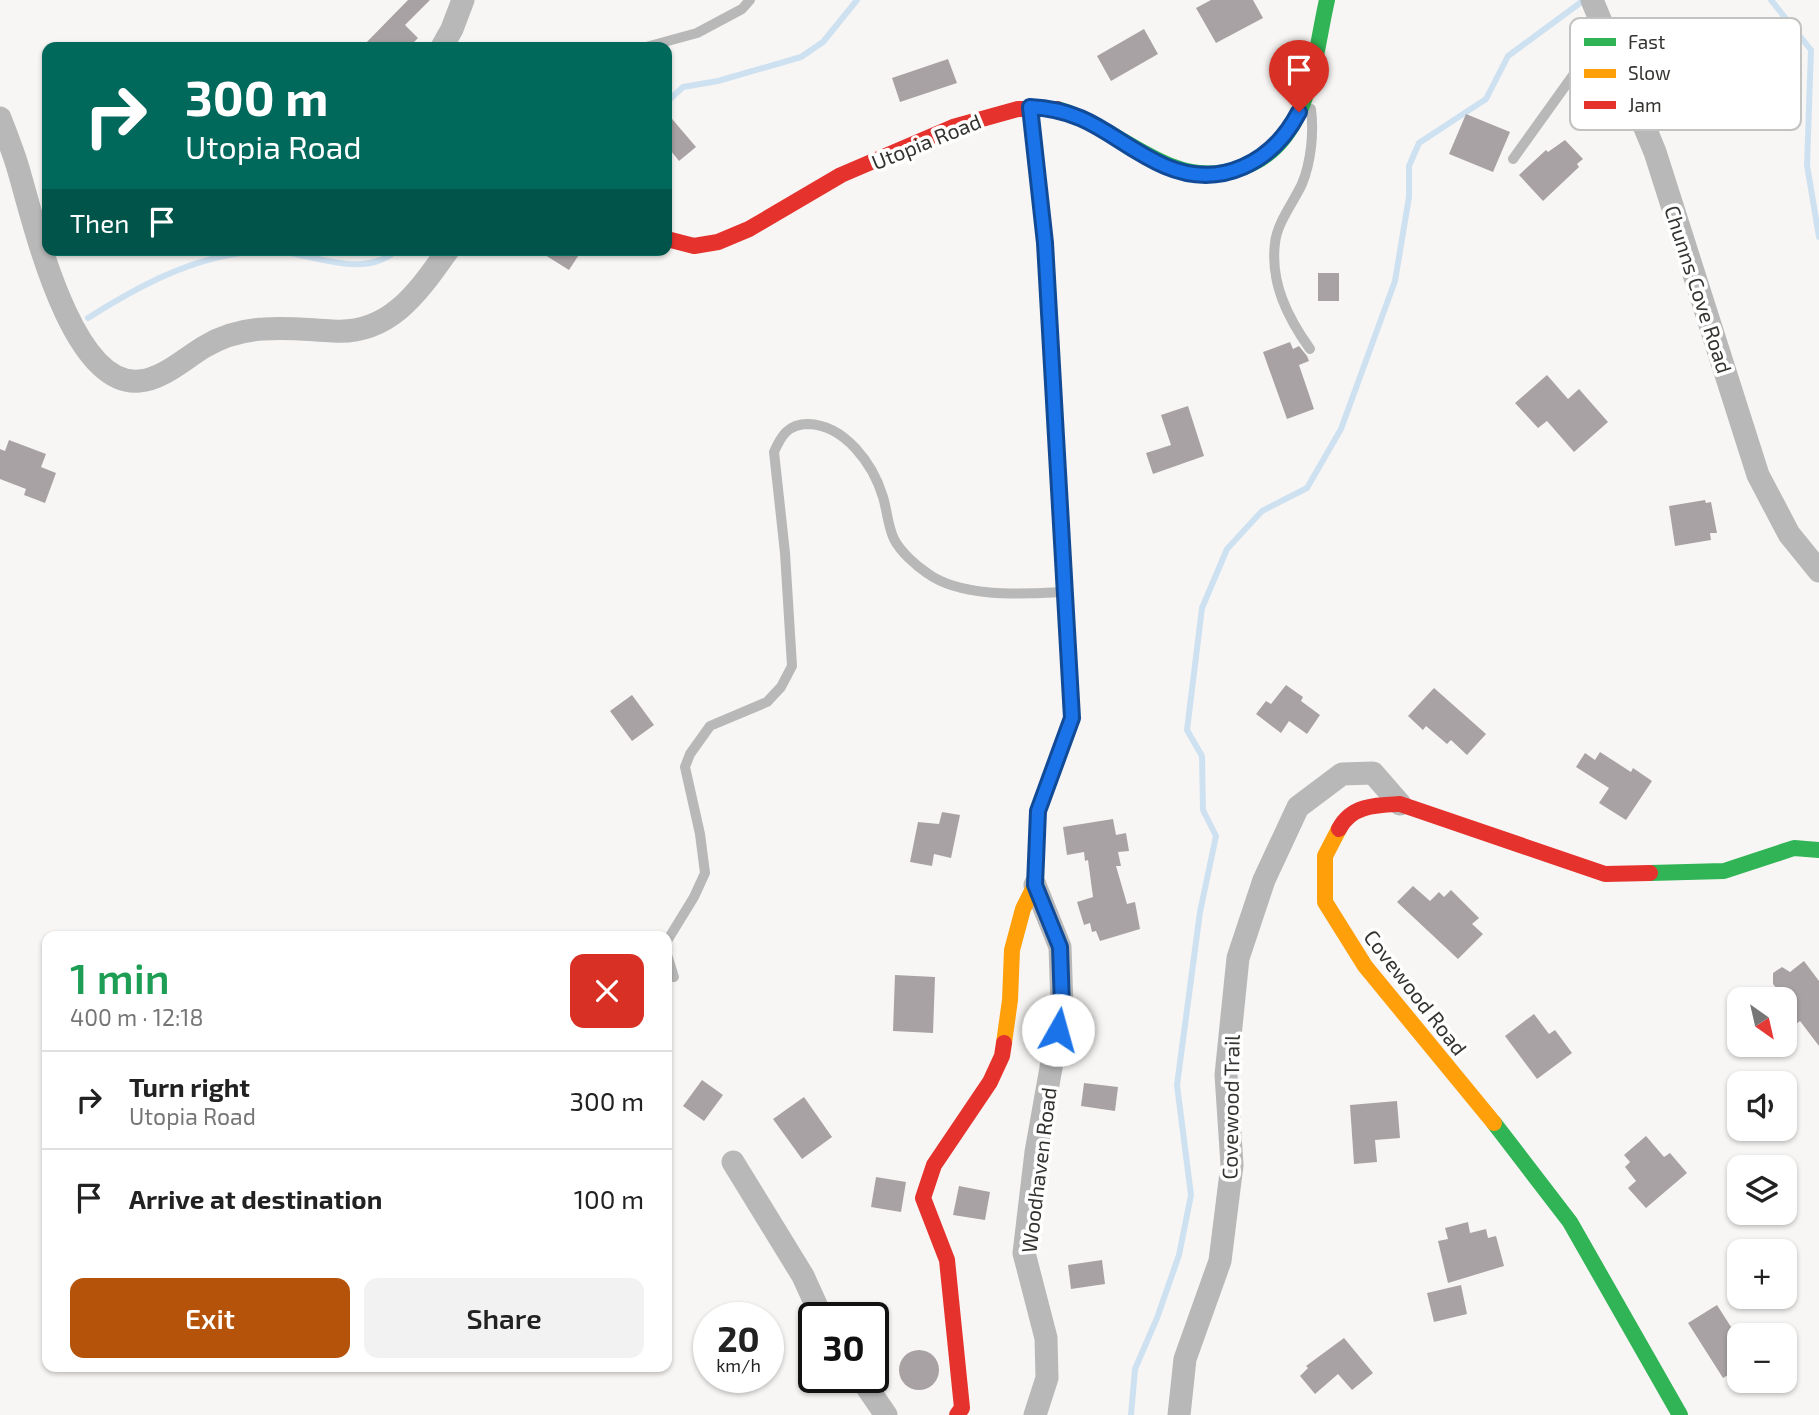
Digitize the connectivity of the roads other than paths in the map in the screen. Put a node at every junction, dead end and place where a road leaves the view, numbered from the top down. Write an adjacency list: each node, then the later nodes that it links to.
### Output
1 (463, 0): 6 (street)
2 (750, 0): 7 (lane)
3 (1327, 0): 9 (street, Utopia Road)
4 (1592, 0): 5 (street, Chunns Cove Road)
5 (1600, 18)
6 (445, 42)
7 (664, 42)
8 (1570, 79): 13 (lane)
9 (1308, 89): 10 (street, Utopia Road); 18 (lane)
10 (1030, 107): 14 (street, Utopia Road); 20 (street, Woodhaven Road)
11 (0, 118): 15 (street)
12 (1646, 130): 19 (street, Chunns Cove Road)
13 (1513, 159)
14 (672, 240)
15 (42, 246)
16 (45, 256): 17 (street)
17 (443, 256)
18 (1310, 349)
19 (1819, 571)
20 (1065, 592): 23 (street, Woodhaven Road); 24 (lane)
21 (1400, 804): 22 (street, Covewood Road); 33 (street, Covewood Trail); 34 (street, Covewood Road)
22 (1819, 850)
23 (1035, 885): 31 (street, Woodhaven Road); 32 (street, Woodhaven Road)
24 (672, 933)
25 (672, 971): 26 (lane)
26 (674, 977)
27 (733, 1162): 28 (street)
28 (815, 1302)
29 (871, 1393): 30 (street)
30 (886, 1415)
31 (957, 1415)
32 (1035, 1415)
33 (1179, 1415)
34 (1680, 1415)

